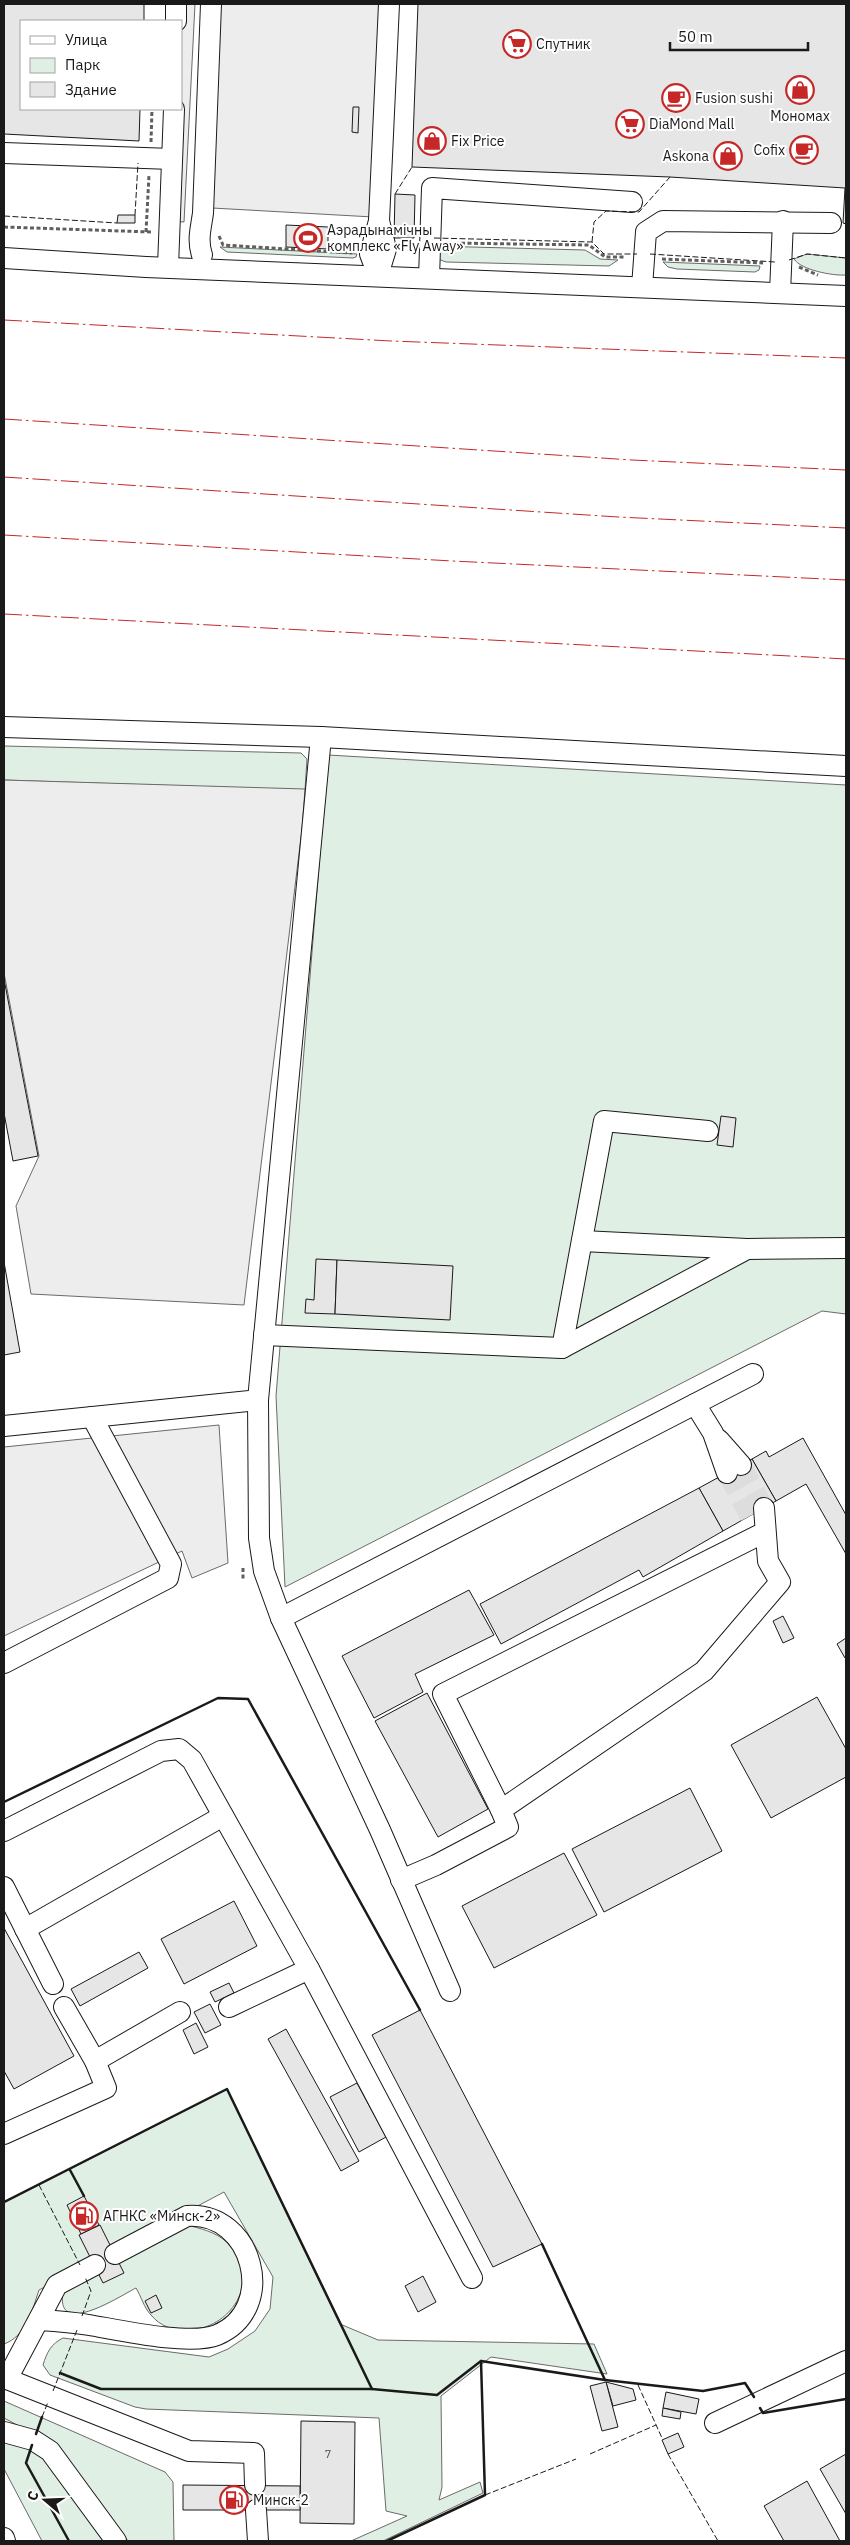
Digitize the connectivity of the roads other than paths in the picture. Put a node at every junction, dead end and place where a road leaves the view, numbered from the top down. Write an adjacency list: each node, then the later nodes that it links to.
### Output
1 (176, 4): 4 (street)
2 (211, 4): 13 (street)
3 (389, 4): 9 (street)
4 (176, 20)
5 (174, 110): 7 (street)
6 (4, 153): 7 (street)
7 (172, 159): 14 (street)
8 (632, 202): 16 (street)
9 (379, 221): 15 (street); 15 (street)
10 (784, 222): 11 (street); 17 (street); 18 (street)
11 (831, 223)
12 (4, 258): 14 (street)
13 (202, 261): 14 (street); 15 (street)
14 (168, 267)
15 (378, 275): 16 (street)
16 (429, 278): 17 (street)
17 (642, 287): 18 (street)
18 (780, 293): 19 (street)
19 (846, 296)
20 (4, 728): 21 (street)
21 (321, 737): 22 (street); 27 (street)
22 (846, 766)
23 (708, 1130): 24 (street)
24 (582, 1241): 26 (street); 28 (street)
25 (846, 1248): 26 (street)
26 (747, 1249): 28 (street)
27 (264, 1335): 28 (street); 30 (street)
28 (562, 1348)
29 (753, 1374): 31 (street)
30 (258, 1400): 32 (street); 37 (street)
31 (695, 1404): 34 (street); 37 (street)
32 (92, 1417): 33 (street); 38 (street)
33 (4, 1426)
34 (734, 1469)
35 (757, 1512): 36 (street)
36 (765, 1532): 39 (street); 39 (street)
37 (281, 1618): 42 (street)
38 (4, 1663)
39 (501, 1810): 42 (street)
40 (223, 1816): 41 (street); 44 (street); 45 (street)
41 (4, 1831)
42 (401, 1880): 47 (street)
43 (4, 1887): 44 (street)
44 (25, 1929): 46 (street)
45 (309, 1969): 49 (street); 55 (street)
46 (53, 1984)
47 (450, 1991)
48 (64, 2006): 51 (street)
49 (228, 2007)
50 (180, 2012): 51 (street)
51 (95, 2061): 52 (street)
52 (6, 2127)
53 (115, 2254): 56 (street)
54 (94, 2265): 56 (street)
55 (472, 2278)
56 (39, 2320): 58 (street)
57 (846, 2361): 59 (street)
58 (5, 2378): 61 (street)
59 (715, 2423)
60 (4, 2432): 63 (street)
61 (255, 2486)
62 (256, 2510): 64 (street)
63 (116, 2541)
64 (258, 2541)

